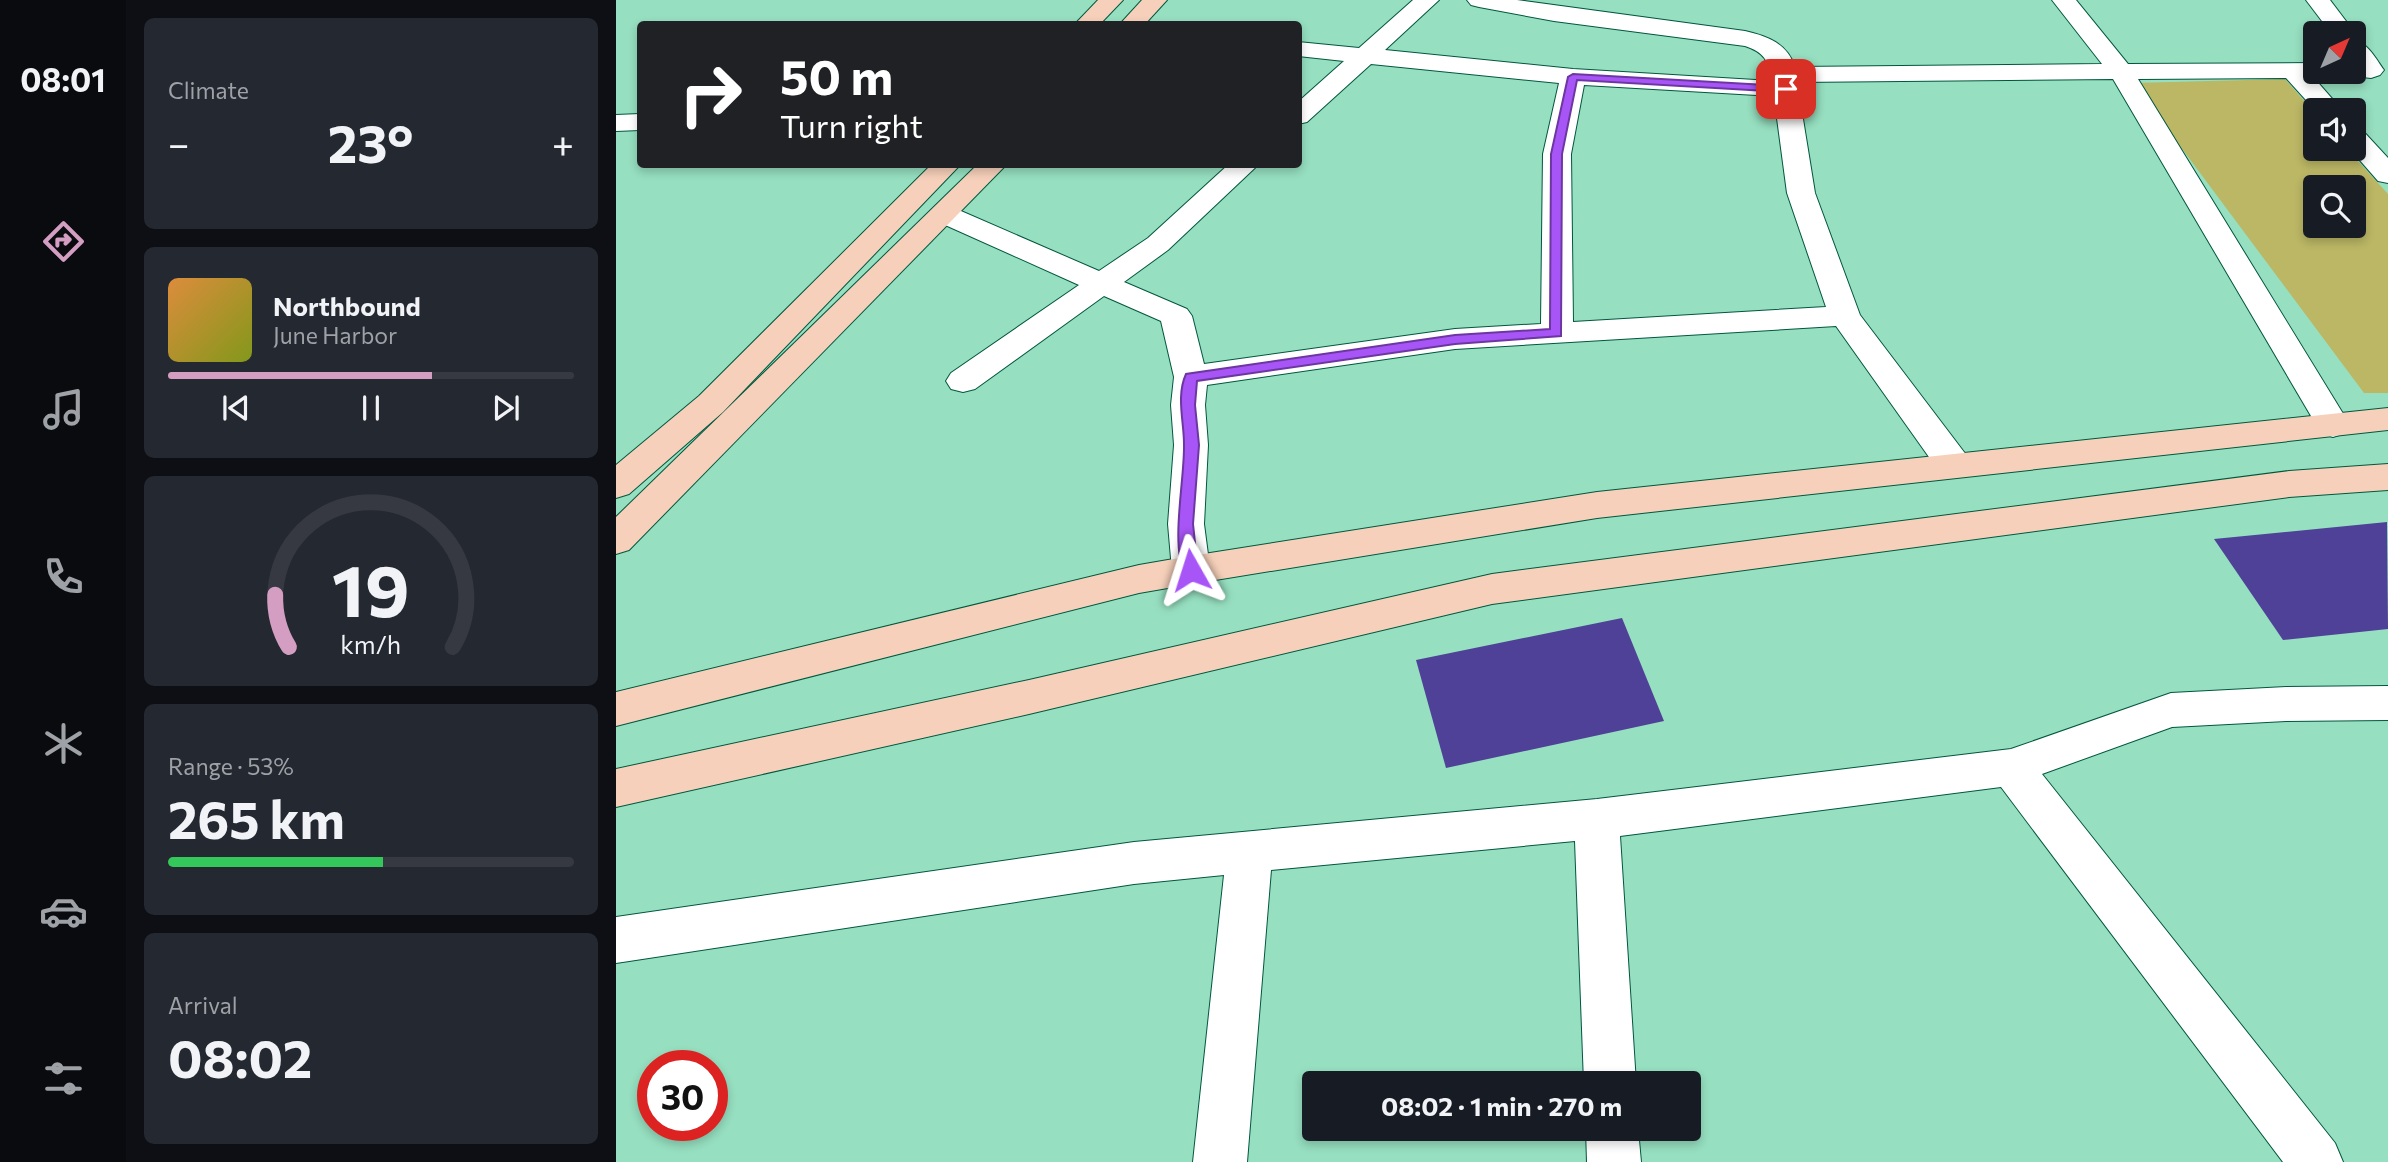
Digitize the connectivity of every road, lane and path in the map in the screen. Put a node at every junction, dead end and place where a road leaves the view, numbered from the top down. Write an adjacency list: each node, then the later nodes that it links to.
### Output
1 (1111, 0): 7 (main road)
2 (1155, 0): 8 (main road)
3 (1427, 0): 11 (street)
4 (1479, 0): 15 (street)
5 (2064, 0): 13 (street)
6 (2318, 0): 9 (street)
7 (1090, 21)
8 (1135, 21)
9 (2334, 21)
10 (1302, 49): 11 (street)
11 (1366, 54): 14 (street); 16 (street)
12 (2303, 70): 13 (street)
13 (2121, 72): 15 (street); 31 (street)
14 (1573, 77): 15 (street); 27 (street)
15 (1785, 82): 26 (street)
16 (1302, 112)
17 (637, 122): 18 (street)
18 (616, 123)
19 (2366, 150): 23 (street)
20 (944, 168): 34 (main road)
21 (990, 168): 24 (main road)
22 (1241, 168): 25 (street)
23 (2388, 175)
24 (944, 215): 25 (street); 35 (main road)
25 (1102, 283): 28 (street); 29 (street)
26 (1845, 316): 27 (street); 32 (street)
27 (1557, 333): 28 (street)
28 (1191, 377): 36 (street)
29 (963, 381)
30 (2388, 419): 31 (main road)
31 (2333, 425): 32 (main road)
32 (1954, 465): 36 (main road)
33 (2388, 477): 40 (main road)
34 (616, 485)
35 (616, 540)
36 (1191, 570): 38 (main road)
37 (2388, 703): 39 (street)
38 (616, 709)
39 (2011, 767): 41 (street); 48 (street)
40 (616, 788)
41 (1597, 819): 42 (street); 44 (street)
42 (1250, 850): 43 (street); 46 (street)
43 (616, 940)
44 (1609, 1071)
45 (1613, 1141): 47 (street)
46 (1220, 1162)
47 (1614, 1162)
48 (2316, 1162)

